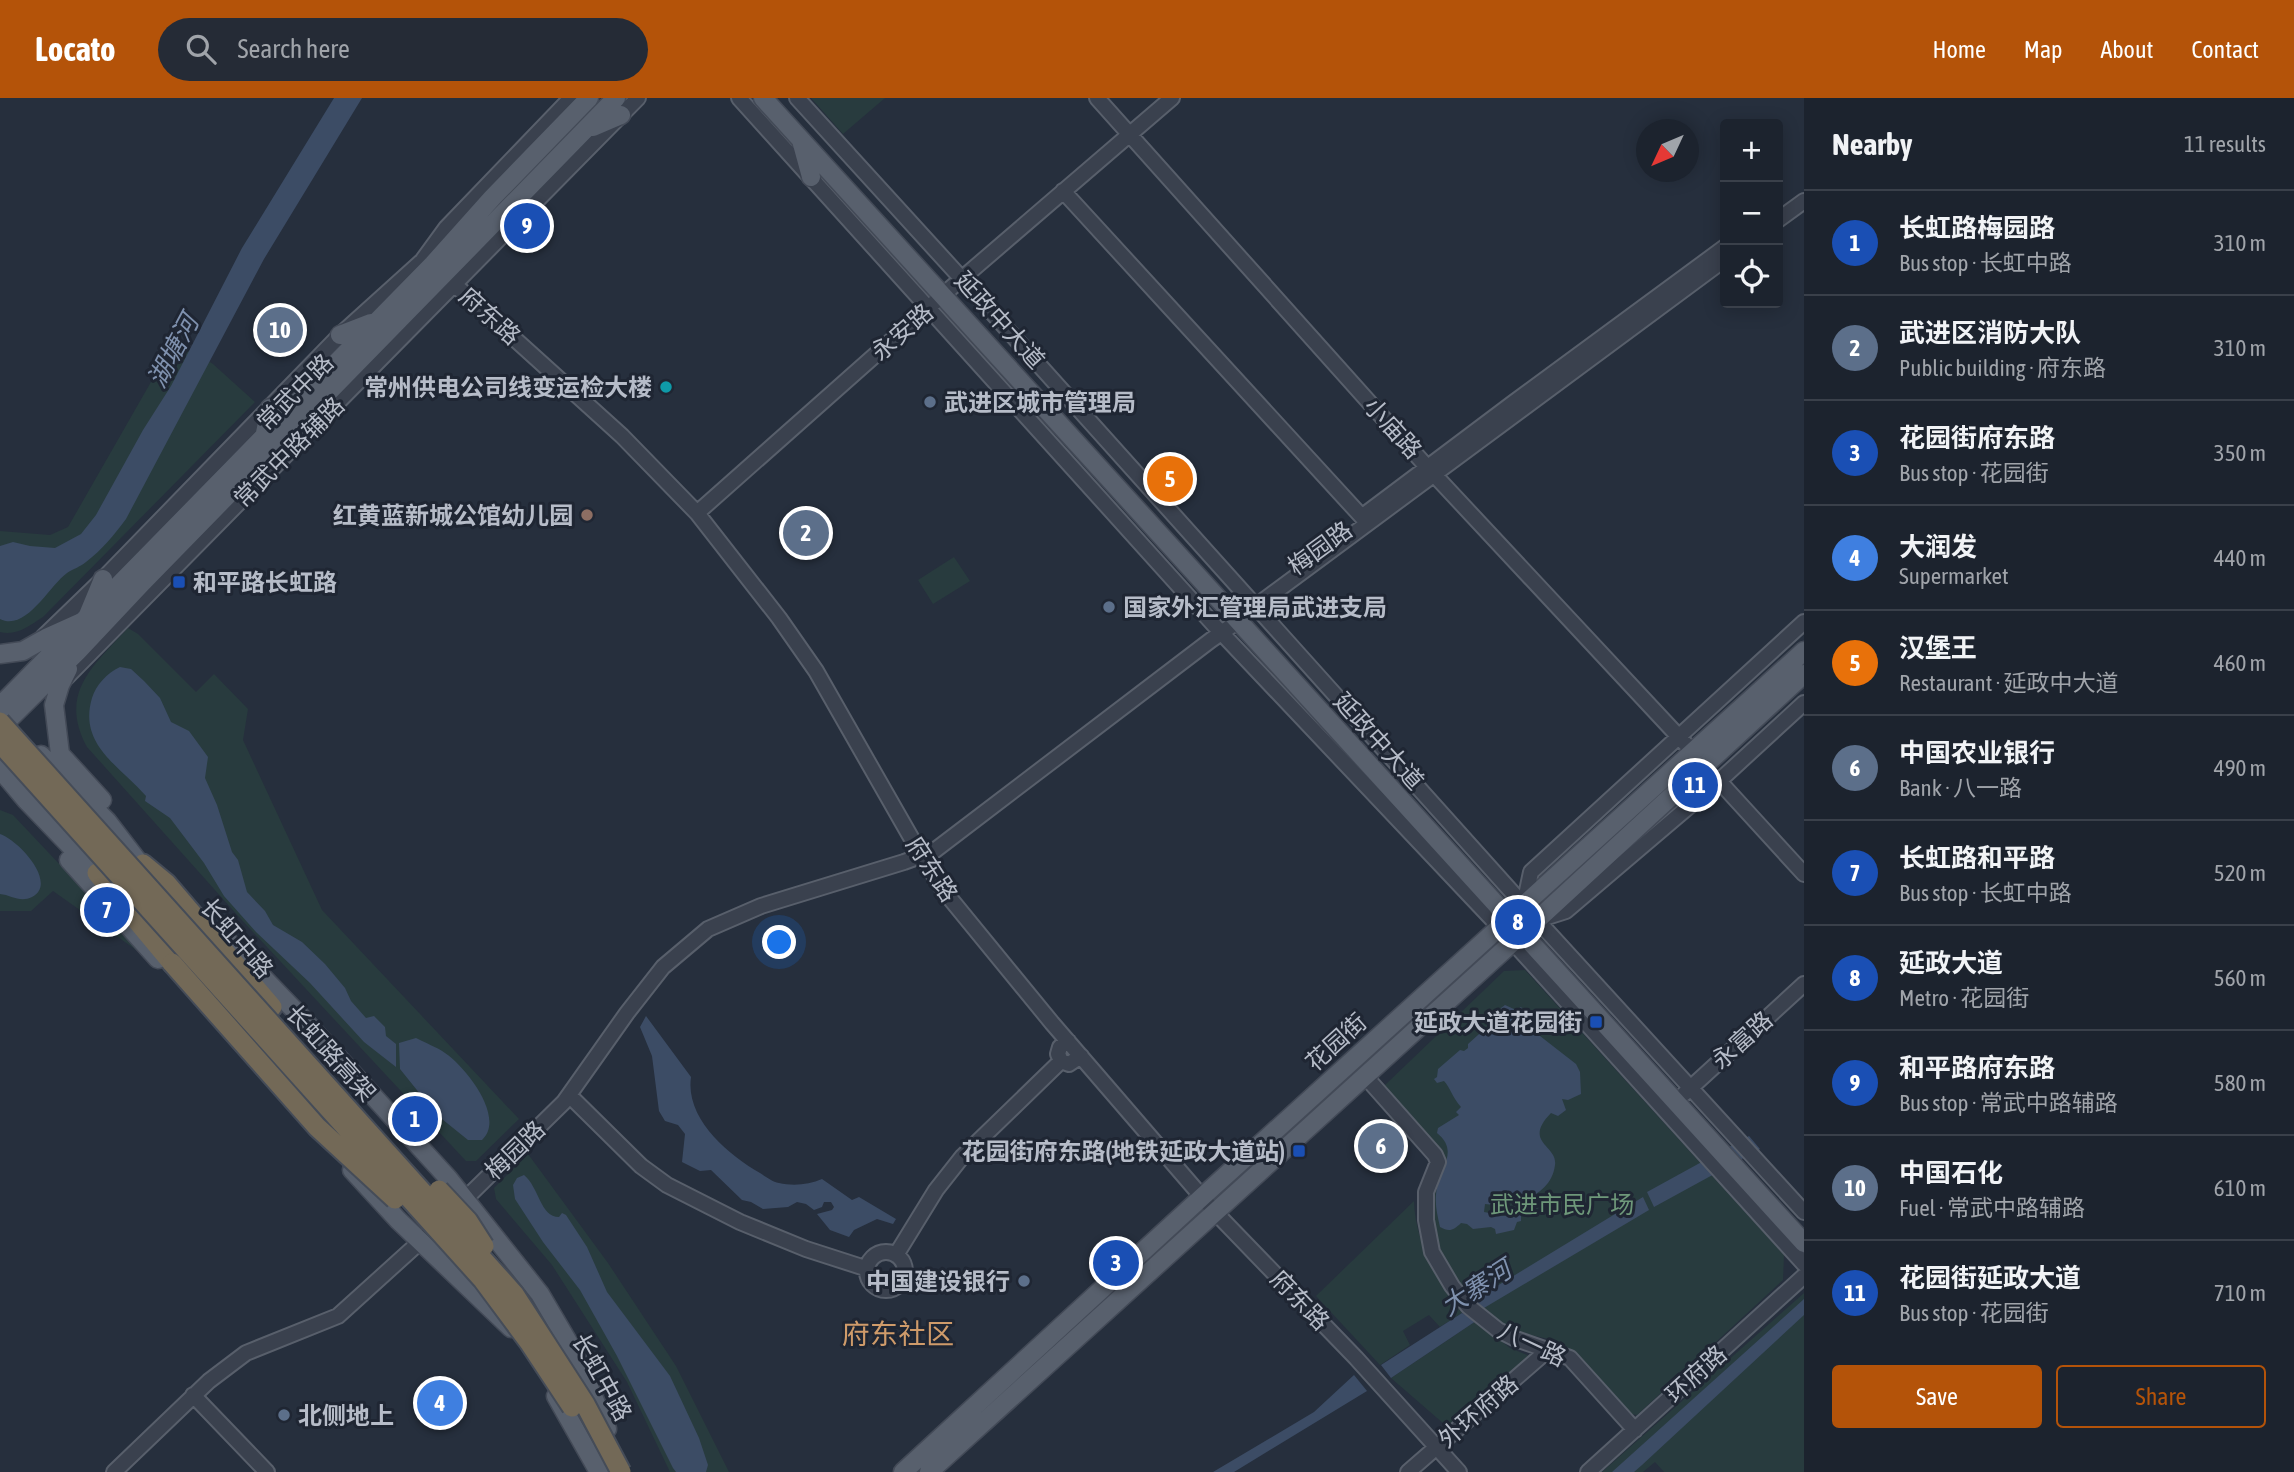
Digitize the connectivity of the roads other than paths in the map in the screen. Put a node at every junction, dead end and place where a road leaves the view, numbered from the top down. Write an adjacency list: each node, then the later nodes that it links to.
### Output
1 (571, 98): 21 (street, 常武中路辅路)
2 (589, 98): 21 (main road, 常武中路)
3 (638, 98): 10 (street, 常武中路辅路)
4 (739, 98): 13 (street)
5 (763, 98): 12 (main road, 延政中大道)
6 (775, 98): 22 (main road, 延政中大道)
7 (797, 98): 22 (street)
8 (1097, 98): 11 (street, 小庙路)
9 (1172, 98): 11 (street, 永安路)
10 (618, 106): 21 (street, 常武中路辅路); 21 (main road, 常武中路)
11 (1130, 135): 15 (street, 永安路); 30 (street, 小庙路)
12 (801, 140): 13 (main road); 22 (main road, 延政中大道)
13 (811, 177): 23 (street)
14 (1804, 190): 17 (street)
15 (1063, 191): 22 (street, 永安路); 32 (street)
16 (1804, 201): 18 (street)
17 (1783, 205)
18 (1783, 216)
19 (1720, 251): 30 (street, 梅园路)
20 (1720, 263): 30 (street, 梅园路)
21 (431, 269): 24 (main road, 常武中路); 25 (street, 常武中路辅路); 28 (street, 常武中路辅路); 29 (main road, 常武中路); 31 (street, 府东路)
22 (952, 288): 23 (street, 永安路); 34 (main road, 延政中大道)
23 (929, 308): 31 (street, 永安路); 38 (street)
24 (377, 321): 25 (main road); 27 (main road, 常武中路)
25 (340, 335): 26 (street, 常武中路辅路)
26 (270, 408): 27 (main road); 33 (street, 常武中路辅路)
27 (264, 438): 35 (main road, 常武中路)
28 (285, 456): 29 (main road); 37 (street, 常武中路辅路)
29 (255, 468): 40 (main road, 常武中路)
30 (1432, 471): 32 (street, 梅园路); 34 (street, 梅园路); 47 (street, 小庙路)
31 (697, 513): 54 (street, 府东路)
32 (1362, 517): 34 (street, 梅园路)
33 (103, 579): 35 (main road); 39 (street, 常武中路辅路)
34 (1243, 611): 38 (street, 梅园路); 58 (main road, 延政中大道)
35 (86, 620): 39 (main road); 46 (main road, 常武中路)
36 (1804, 622): 47 (street)
37 (117, 626): 40 (main road); 44 (street, 常武中路辅路)
38 (1218, 629): 54 (street, 梅园路); 58 (street)
39 (37, 643): 42 (main road)
40 (79, 651): 44 (main road); 46 (main road, 常武中路)
41 (1804, 651): 49 (main road, 花园街)
42 (0, 653)
43 (1804, 674): 59 (main road, 花园街)
44 (60, 685): 53 (main road)
45 (1804, 703): 51 (street)
46 (2, 718): 53 (main road, 长虹中路); 81 (highway, 长虹路高架, bridge)
47 (1678, 736): 49 (street, 小庙路); 58 (street)
48 (0, 743): 80 (highway, 长虹路高架, bridge)
49 (1694, 753): 58 (main road, 花园街)
50 (0, 769): 52 (main road)
51 (1719, 780): 57 (street); 59 (street)
52 (13, 797): 56 (main road); 74 (main road)
53 (107, 821): 55 (main road, 长虹中路)
54 (921, 855): 61 (street, 府东路); 66 (street, 梅园路)
55 (143, 864): 70 (main road, 长虹中路); 81 (highway, bridge)
56 (97, 873): 74 (main road); 80 (highway, bridge)
57 (1804, 874)
58 (1512, 916): 59 (main road, 延政中大道); 69 (main road, 花园街)
59 (1525, 931): 64 (main road, 花园街); 65 (main road); 67 (main road)
60 (1804, 984): 65 (street, 永富路)
61 (1068, 1041): 62 (street, 府东路); 63 (street)
62 (1081, 1056): 63 (street); 69 (street, 府东路)
63 (1060, 1061): 76 (street)
64 (1365, 1076): 71 (main road, 花园街); 82 (street, 八一路)
65 (1686, 1092): 67 (main road)
66 (569, 1095): 70 (street, 梅园路); 78 (street)
67 (1721, 1146): 68 (main road)
68 (1739, 1166): 72 (street); 73 (main road); 75 (main road); 77 (street)
69 (1202, 1197): 71 (street, 府东路); 90 (main road, 花园街)
70 (458, 1206): 74 (street, 梅园路); 86 (main road, 长虹中路)
71 (1215, 1212): 85 (street, 府东路); 91 (main road, 花园街)
72 (1804, 1212)
73 (1804, 1231)
74 (427, 1236): 83 (street, 梅园路); 89 (main road, 长虹中路)
75 (1804, 1243)
76 (895, 1255): 78 (street); 78 (street)
77 (1804, 1264)
78 (867, 1269)
79 (1804, 1276): 84 (street, 环府路)
80 (483, 1280): 86 (highway, 长虹路高架, bridge)
81 (514, 1294): 86 (highway, 长虹路高架, bridge)
82 (1548, 1350): 84 (street, 八一路); 85 (street, 外环府路)
83 (193, 1395): 87 (street, 梅园路); 88 (street)
84 (1635, 1430): 94 (street, 环府路)
85 (1436, 1447): 92 (street, 外环府路); 93 (street, 府东路)
86 (621, 1471)
87 (114, 1472)
88 (267, 1472)
89 (599, 1472)
90 (903, 1472)
91 (929, 1472)
92 (1408, 1472)
93 (1459, 1472)
94 (1588, 1472)

